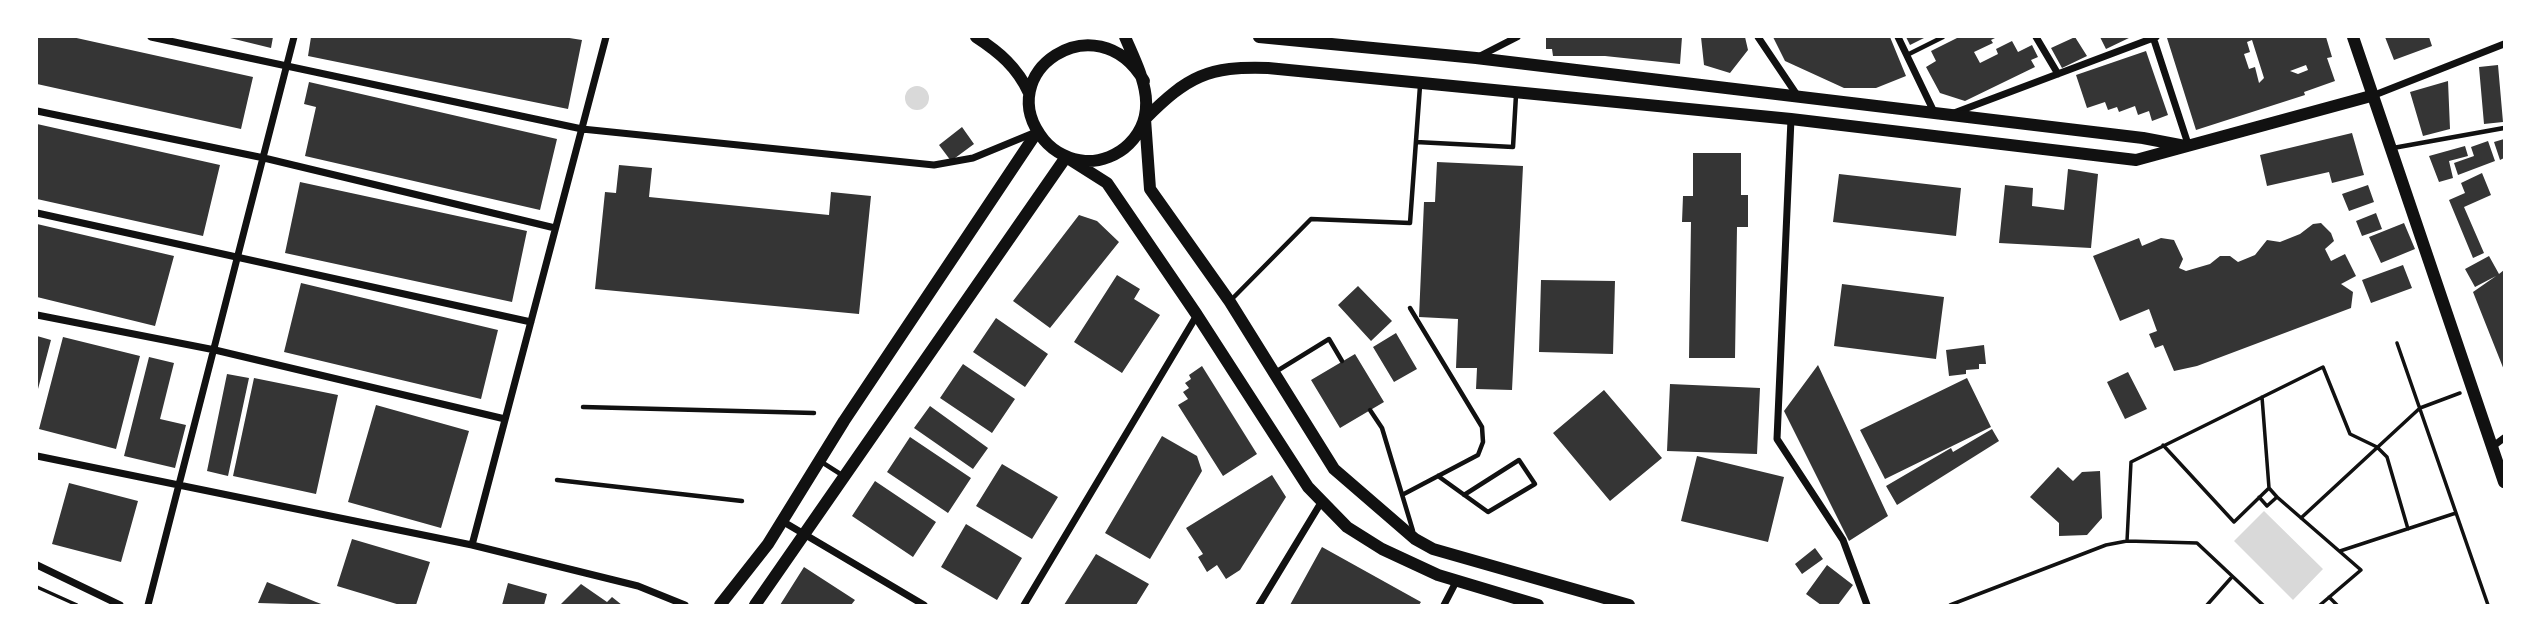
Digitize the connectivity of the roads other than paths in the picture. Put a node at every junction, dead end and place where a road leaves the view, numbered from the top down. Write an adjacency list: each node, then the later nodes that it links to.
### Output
1 (151, 37): 19 (street)
2 (293, 37): 19 (street)
3 (606, 37): 32 (street)
4 (976, 37): 24 (main road)
5 (1088, 37): 16 (main road)
6 (1125, 37): 21 (main road)
7 (1259, 37): 18 (main road)
8 (1517, 37): 18 (street)
9 (1758, 37): 25 (street)
10 (1898, 37): 17 (street)
11 (1943, 37): 17 (lane)
12 (2036, 37): 20 (street)
13 (2154, 37): 20 (street); 35 (street)
14 (2353, 37): 26 (main road)
15 (2504, 44): 26 (street)
16 (1064, 47): 21 (main road); 24 (main road)
17 (1907, 55): 28 (street)
18 (1476, 58): 25 (main road)
19 (288, 65): 32 (street); 38 (street)
20 (2059, 74): 28 (street)
21 (1144, 81): 29 (main road)
22 (1420, 81): 23 (main road); 29 (main road); 34 (lane)
23 (1516, 91): 30 (main road); 34 (lane)
24 (1029, 93): 33 (main road)
25 (1797, 95): 28 (main road)
26 (2371, 96): 35 (main road); 36 (main road)
27 (37, 111): 38 (street)
28 (1941, 114): 35 (main road)
29 (1145, 119): 37 (main road); 42 (main road)
30 (1791, 119): 35 (main road); 84 (street)
31 (2504, 128): 36 (lane)
32 (582, 129): 33 (street); 40 (street)
33 (1037, 132): 37 (main road); 57 (main road)
34 (1416, 142): 42 (lane)
35 (2189, 147)
36 (2389, 149): 55 (main road)
37 (1066, 157): 45 (main road); 58 (main road)
38 (264, 158): 40 (street); 41 (street)
39 (37, 213): 41 (street)
40 (555, 228): 46 (street)
41 (239, 256): 46 (street); 47 (street)
42 (1230, 302): 49 (main road)
43 (1410, 308): 59 (lane)
44 (37, 315): 47 (street)
45 (1198, 315): 65 (main road); 79 (street)
46 (531, 321): 53 (street)
47 (215, 350): 53 (street); 62 (street)
48 (1342, 361): 49 (lane)
49 (1272, 373): 69 (main road)
50 (583, 407): 52 (lane)
51 (1370, 410): 63 (lane)
52 (814, 413)
53 (505, 419): 70 (street)
54 (2504, 438): 55 (street)
55 (2492, 447): 61 (main road)
56 (37, 456): 62 (street)
57 (819, 461): 58 (lane); 67 (main road)
58 (844, 476): 68 (main road)
59 (1438, 476): 63 (lane); 64 (lane)
60 (557, 480): 66 (lane)
61 (2504, 482)
62 (180, 485): 70 (street); 74 (street)
63 (1402, 495): 69 (lane)
64 (1464, 495): 64 (lane)
65 (1322, 500): 72 (main road); 80 (street)
66 (742, 501)
67 (782, 521): 68 (street); 76 (main road)
68 (804, 534): 77 (main road); 78 (street)
69 (1415, 539): 83 (main road)
70 (472, 545): 75 (street)
71 (37, 565): 73 (street)
72 (1457, 580): 81 (street); 82 (main road)
73 (120, 605)
74 (148, 605)
75 (685, 605)
76 (720, 605)
77 (755, 605)
78 (924, 605)
79 (1024, 605)
80 (1259, 605)
81 (1444, 605)
82 (1538, 605)
83 (1629, 605)
84 (1867, 605)

